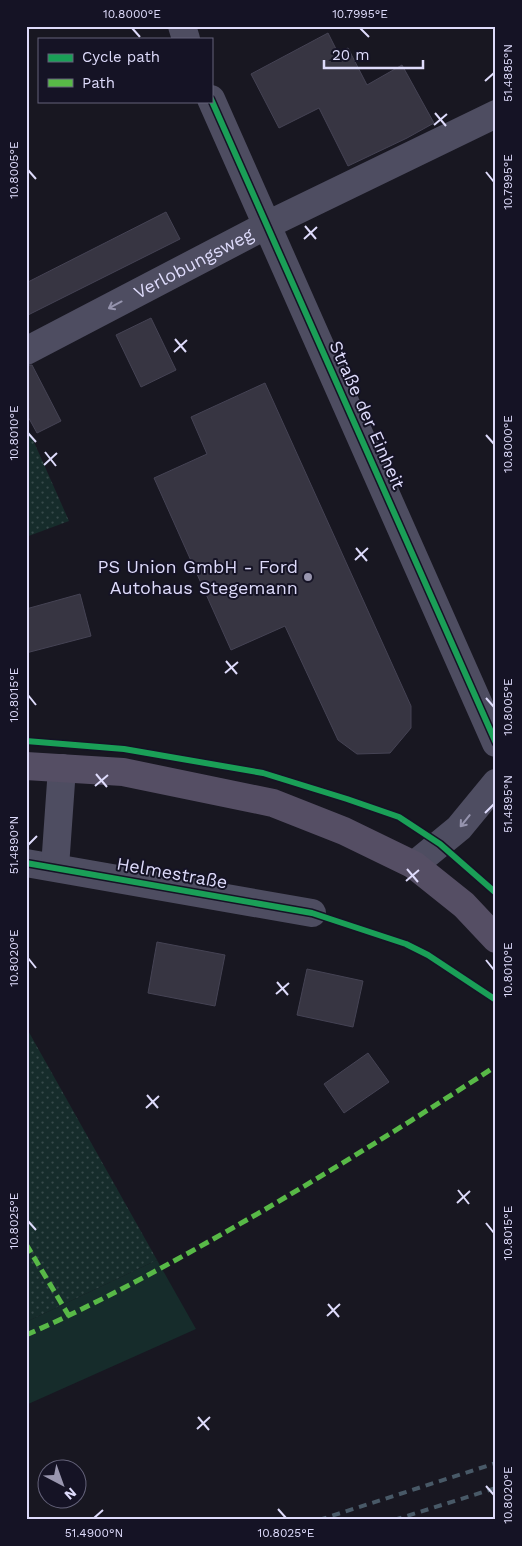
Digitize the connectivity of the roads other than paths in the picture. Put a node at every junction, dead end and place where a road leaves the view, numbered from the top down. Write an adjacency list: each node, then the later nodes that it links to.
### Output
1 (182, 26): 2 (street)
2 (186, 38)
3 (212, 101): 5 (street, Straße der Einheit)
4 (496, 114): 5 (street, Verlobungsweg)
5 (267, 226): 6 (street, Verlobungsweg, one-way to 6); 7 (street, Straße der Einheit)
6 (26, 351)
7 (496, 743)
8 (26, 766): 9 (main road)
9 (62, 768): 12 (main road); 13 (street)
10 (496, 783): 12 (street, one-way to 12)
11 (26, 863): 13 (street, Helmestraße)
12 (414, 866): 15 (main road)
13 (55, 867): 14 (street, Helmestraße)
14 (312, 913)
15 (496, 938)

